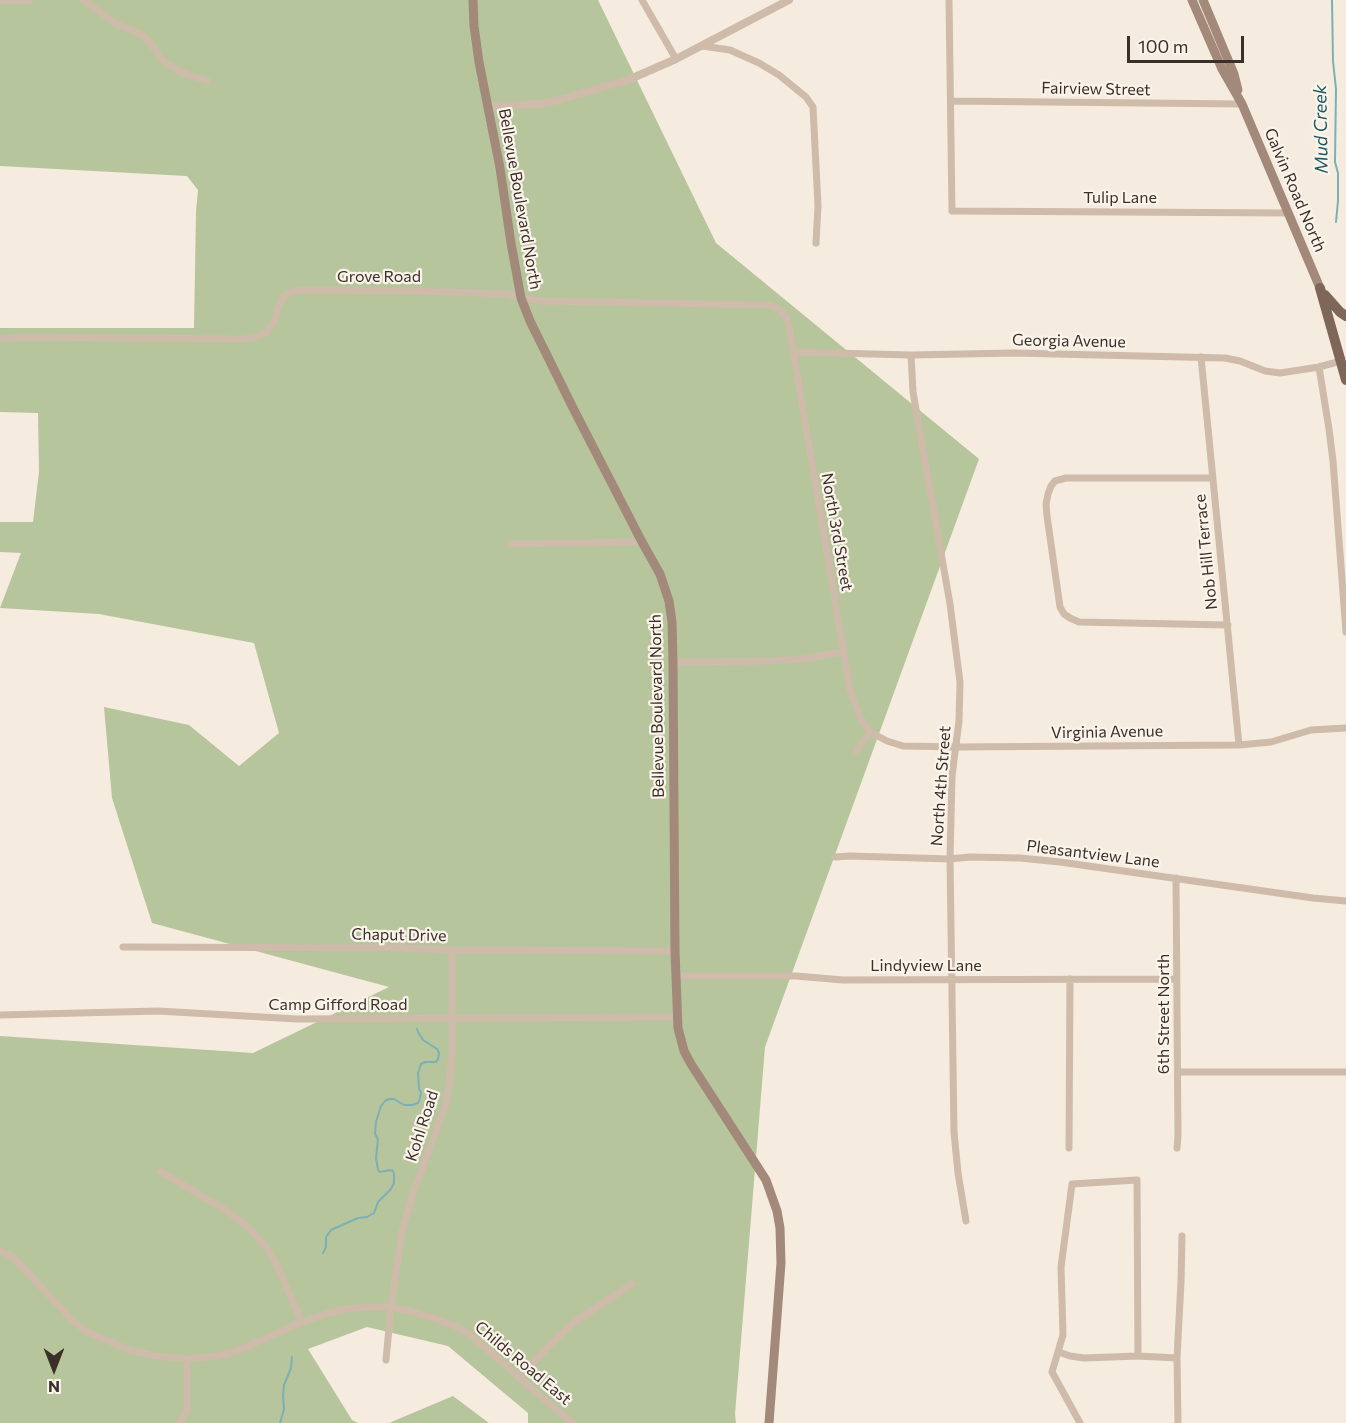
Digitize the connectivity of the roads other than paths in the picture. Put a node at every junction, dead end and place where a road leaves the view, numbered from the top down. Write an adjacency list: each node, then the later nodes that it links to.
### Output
1 (0, 0): 2 (street)
2 (30, 0)
3 (83, 0): 12 (street)
4 (473, 0): 15 (main road, Bellevue Boulevard North)
5 (642, 0): 11 (street)
6 (789, 0): 10 (street)
7 (950, 0): 13 (street)
8 (1192, 0): 14 (main road, Galvin Road North)
9 (1203, 0): 14 (main road, Galvin Road North)
10 (702, 46): 11 (street); 17 (street)
11 (676, 59): 15 (street)
12 (208, 81)
13 (951, 101): 14 (street, Fairview Street); 16 (street, Tulip Lane)
14 (1242, 104): 16 (main road, Galvin Road North)
15 (489, 106): 19 (main road, Bellevue Boulevard North)
16 (1288, 213): 18 (main road, Galvin Road North)
17 (816, 243)
18 (1320, 288): 21 (main road); 26 (main road)
19 (521, 298): 20 (street, Grove Road); 22 (street, Grove Road); 30 (main road, Bellevue Boulevard North)
20 (781, 310): 23 (street, North 3rd Street)
21 (1346, 316)
22 (0, 339)
23 (793, 352): 24 (street, Georgia Avenue); 34 (street, North 3rd Street)
24 (911, 355): 25 (street, Georgia Avenue); 39 (street, North 4th Street)
25 (1201, 357): 27 (street, Georgia Avenue); 29 (street, Nob Hill Terrace)
26 (1341, 361): 27 (street, Georgia Avenue); 28 (main road)
27 (1319, 367): 33 (street)
28 (1346, 380)
29 (1212, 477): 32 (street, Nob Hill Terrace); 32 (street)
30 (642, 542): 31 (street); 35 (main road, Bellevue Boulevard North)
31 (511, 544)
32 (1228, 625): 38 (street, Nob Hill Terrace)
33 (1346, 632)
34 (844, 652): 35 (street); 37 (street, North 3rd Street)
35 (673, 662): 49 (main road, Bellevue Boulevard North)
36 (1346, 728): 38 (street, Virginia Avenue)
37 (870, 732): 39 (street, Virginia Avenue); 40 (street)
38 (1239, 745): 39 (street, Virginia Avenue)
39 (956, 747): 42 (street, North 4th Street)
40 (856, 751)
41 (835, 857): 42 (street, Pleasantview Lane)
42 (950, 859): 43 (street, Pleasantview Lane); 51 (street, North 4th Street)
43 (1176, 878): 44 (street, Pleasantview Lane); 52 (street, 6th Street North)
44 (1346, 901)
45 (401, 937): 47 (street)
46 (123, 947): 47 (street, Chaput Drive)
47 (401, 948): 48 (street, Chaput Drive)
48 (452, 950): 49 (street, Chaput Drive); 56 (street, Kohl Road)
49 (675, 951): 50 (main road, Bellevue Boulevard North)
50 (675, 976): 51 (street, Lindyview Lane); 55 (main road, Bellevue Boulevard North)
51 (953, 979): 53 (street, Lindyview Lane); 62 (street, North 4th Street)
52 (1177, 979): 53 (street, Lindyview Lane); 58 (street, 6th Street North)
53 (1070, 980): 59 (street)
54 (0, 1015): 56 (street, Camp Gifford Road)
55 (676, 1017): 56 (street, Camp Gifford Road); 76 (main road, Bellevue Boulevard North)
56 (452, 1019): 66 (street, Kohl Road)
57 (1346, 1071): 58 (street)
58 (1178, 1072): 60 (street, 6th Street North)
59 (1069, 1148)
60 (1177, 1148)
61 (161, 1172): 67 (street)
62 (966, 1221)
63 (1182, 1236): 70 (street)
64 (0, 1251): 71 (street, Childs Road East)
65 (632, 1284): 73 (street)
66 (391, 1307): 67 (street, Childs Road East); 72 (street, Kohl Road); 73 (street, Childs Road East)
67 (302, 1322): 71 (street, Childs Road East)
68 (1059, 1352): 69 (street); 69 (street); 77 (street)
69 (1138, 1356): 70 (street)
70 (1177, 1358): 78 (street)
71 (188, 1359): 74 (street)
72 (386, 1360)
73 (519, 1378): 75 (street, Childs Road East)
74 (179, 1423)
75 (572, 1423)
76 (769, 1423)
77 (1080, 1423)
78 (1178, 1423)

